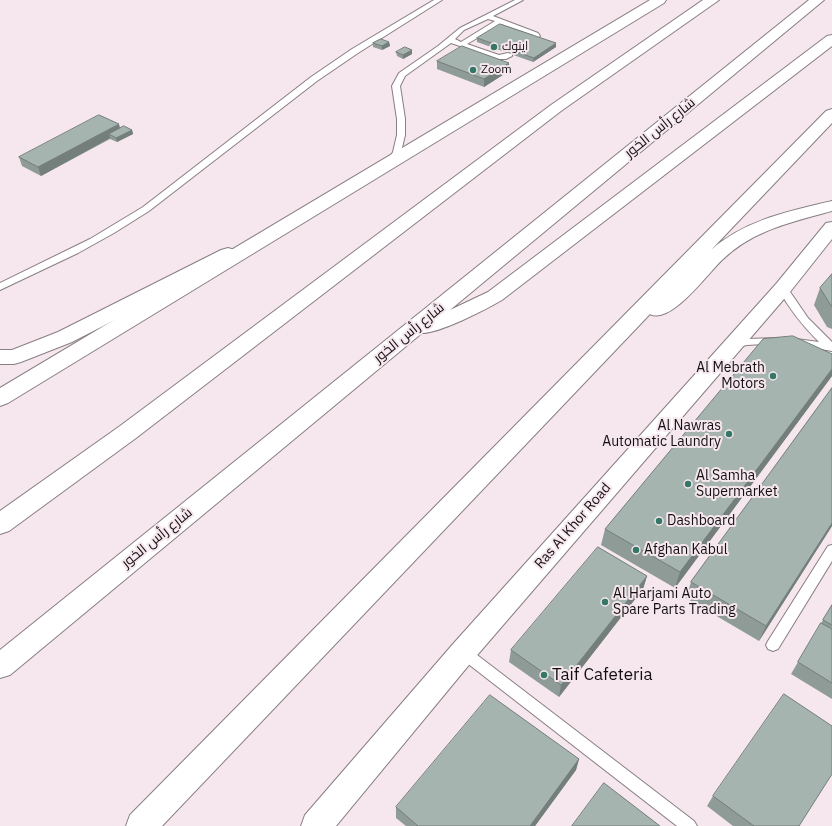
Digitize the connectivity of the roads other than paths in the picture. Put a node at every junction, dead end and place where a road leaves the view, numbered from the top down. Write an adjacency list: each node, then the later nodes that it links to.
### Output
1 (439, 0): 19 (lane)
2 (519, 0): 6 (lane)
3 (659, 0): 15 (main road)
4 (712, 0): 27 (main road)
5 (817, 0): 22 (main road, شارع رأس الخور)
6 (487, 16): 7 (lane); 10 (lane)
7 (501, 21): 9 (lane); 12 (lane)
8 (832, 35): 11 (main road)
9 (532, 39)
10 (450, 40): 12 (lane); 15 (lane)
11 (826, 43): 22 (main road)
12 (462, 44): 13 (lane)
13 (509, 54)
14 (832, 114): 21 (main road)
15 (392, 161): 18 (main road)
16 (832, 206): 21 (main road)
17 (832, 227): 20 (main road, Ras Al Khor Road)
18 (276, 230): 25 (main road); 26 (main road)
19 (0, 287)
20 (783, 288): 23 (main road, Ras Al Khor Road); 24 (lane)
21 (627, 326): 32 (main road)
22 (411, 331): 31 (main road, شارع رأس الخور)
23 (732, 345): 24 (lane); 30 (main road, Ras Al Khor Road)
24 (832, 348)
25 (0, 357)
26 (0, 398)
27 (0, 524)
28 (832, 550): 29 (lane)
29 (773, 645)
30 (463, 652): 33 (main road, Ras Al Khor Road); 34 (lane)
31 (0, 666)
32 (141, 826)
33 (316, 826)
34 (689, 826)

